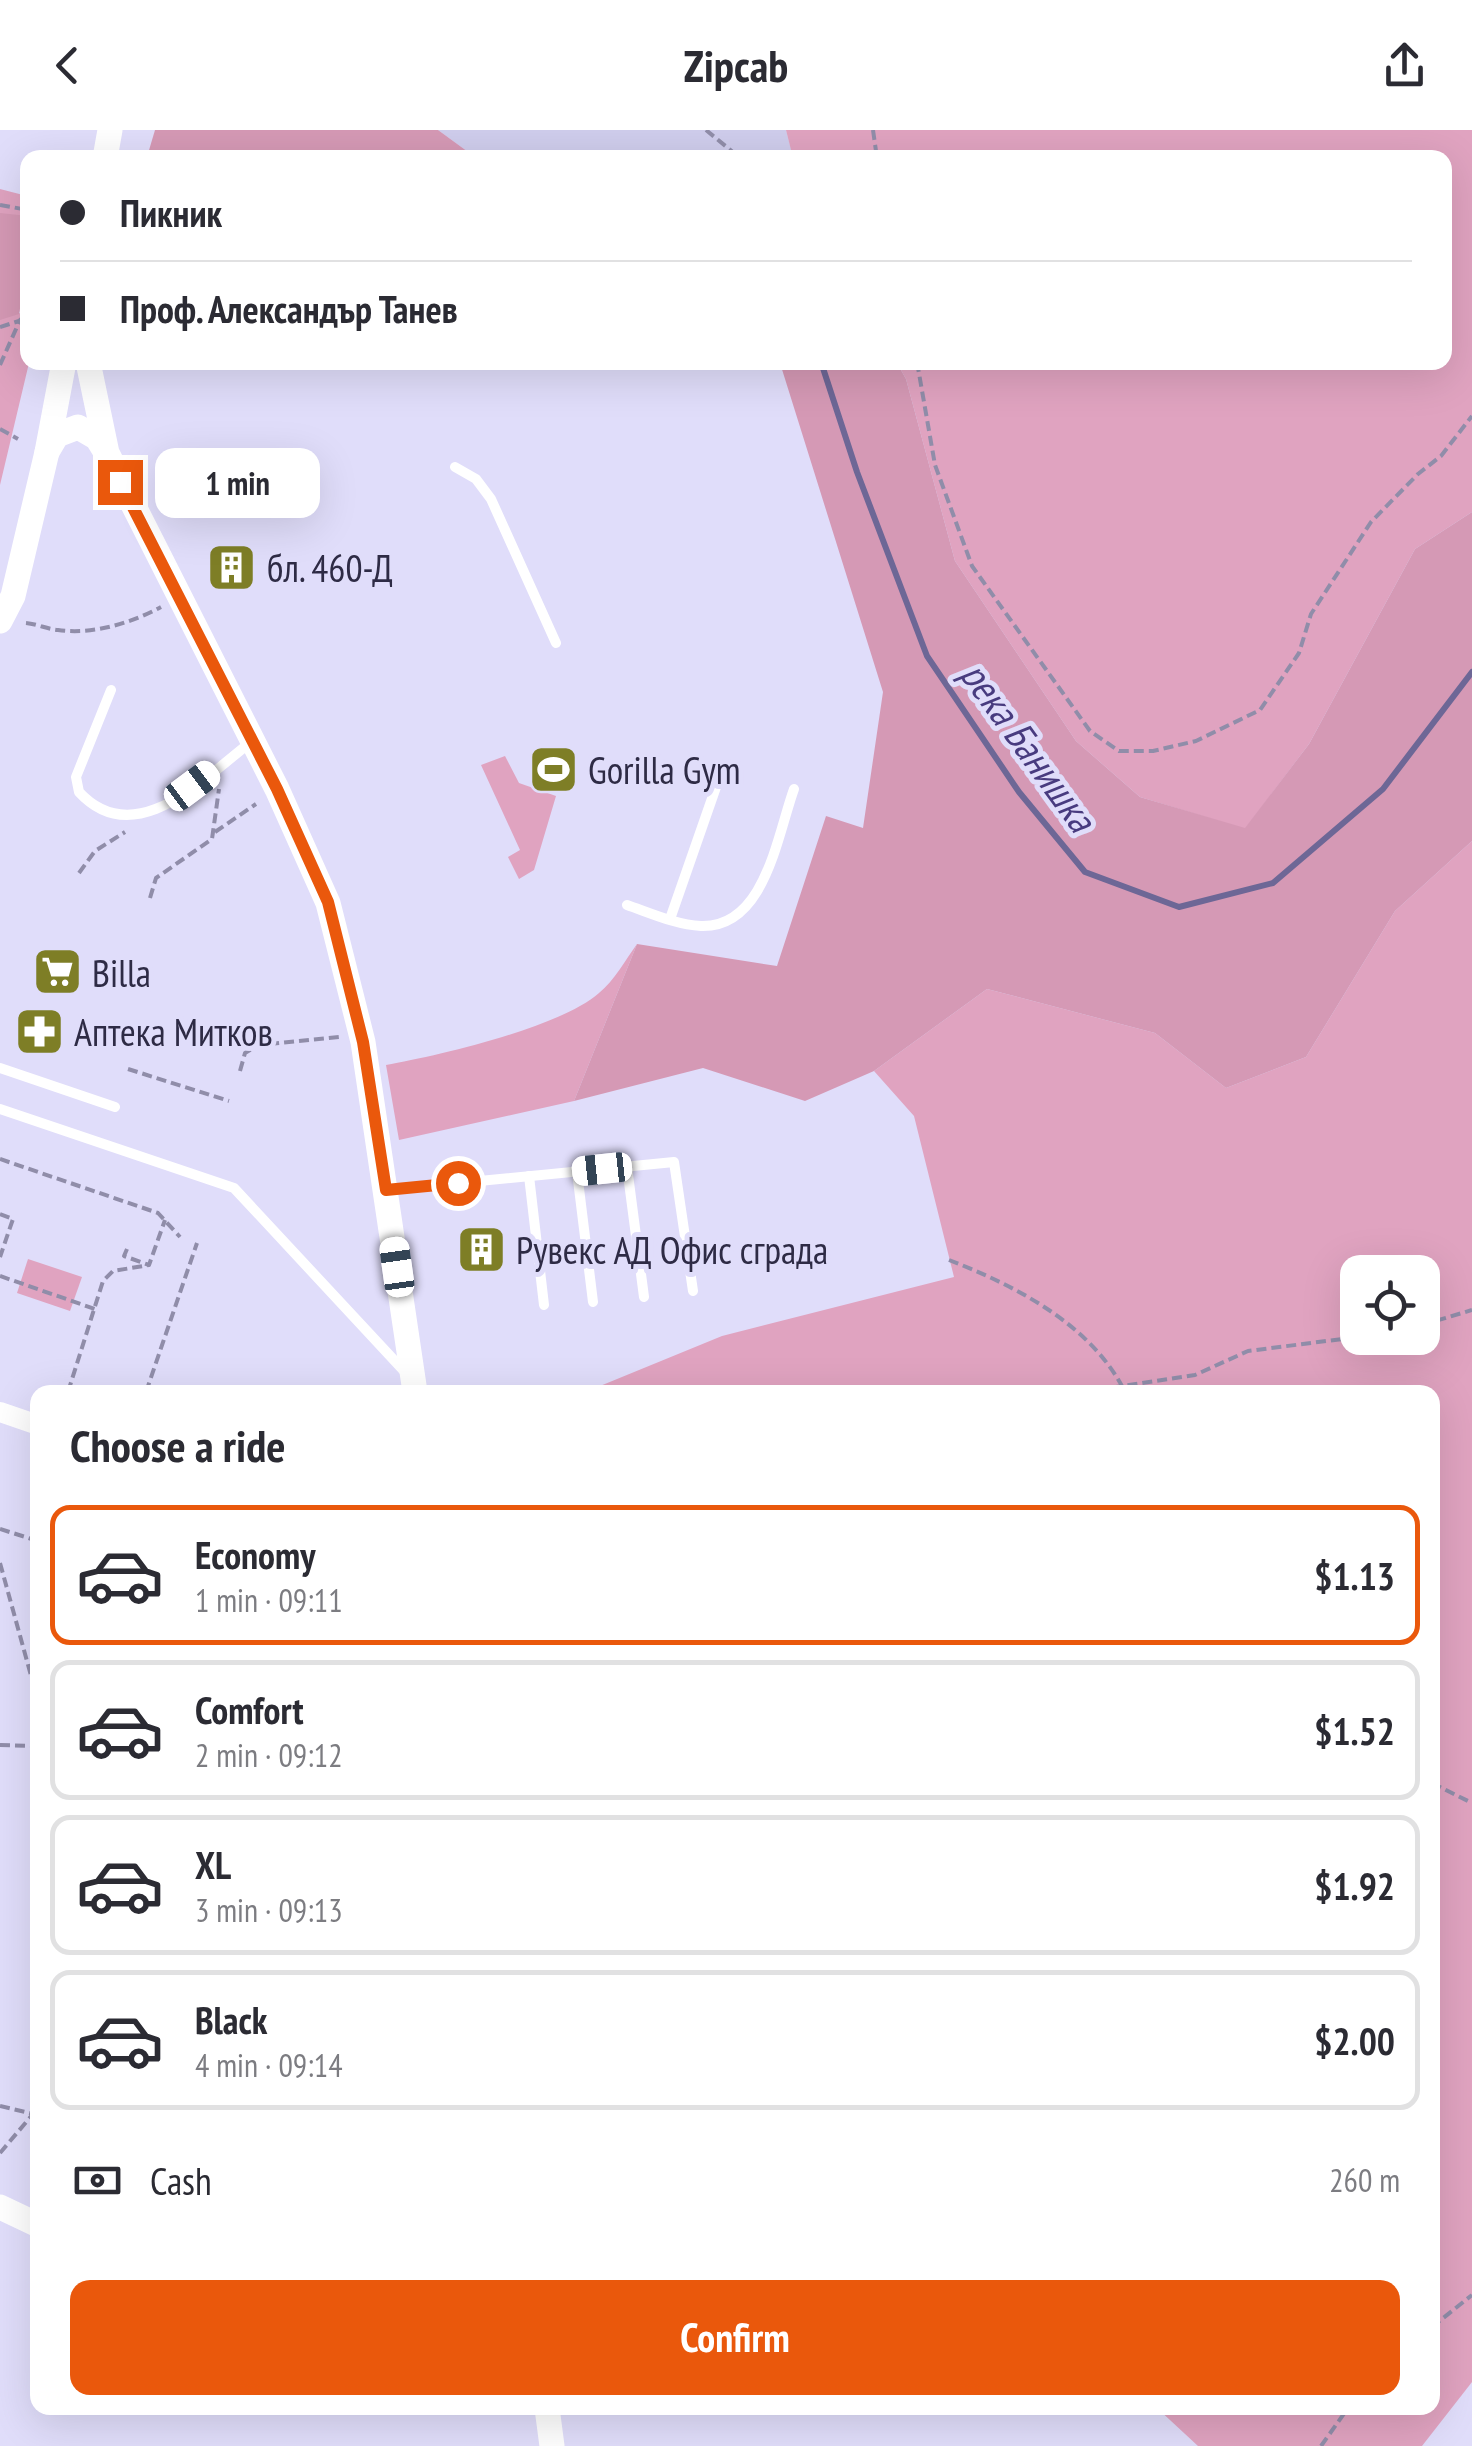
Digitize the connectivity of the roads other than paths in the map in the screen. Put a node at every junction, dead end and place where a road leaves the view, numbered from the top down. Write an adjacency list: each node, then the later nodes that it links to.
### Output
1 (63, 370): 3 (street)
2 (89, 370): 4 (street)
3 (48, 452): 4 (street); 6 (street)
4 (107, 453): 9 (street)
5 (454, 467): 7 (lane)
6 (0, 623)
7 (556, 643)
8 (111, 690): 9 (lane)
9 (252, 741): 20 (street)
10 (723, 767): 13 (lane)
11 (794, 789): 13 (lane)
12 (627, 905): 13 (lane)
13 (670, 919)
14 (0, 1068): 15 (lane)
15 (115, 1107)
16 (0, 1109): 25 (lane)
17 (627, 1166): 18 (lane); 21 (lane); 22 (lane)
18 (577, 1172): 19 (lane); 23 (lane)
19 (529, 1176): 20 (lane); 24 (lane)
20 (386, 1190): 26 (street)
21 (693, 1290)
22 (644, 1297)
23 (594, 1302)
24 (544, 1305)
25 (413, 1385)
26 (415, 1385)
27 (0, 1412): 28 (street)
28 (30, 1422)
29 (0, 2207): 30 (street)
30 (30, 2221)
31 (548, 2415): 32 (street)
32 (552, 2446)

